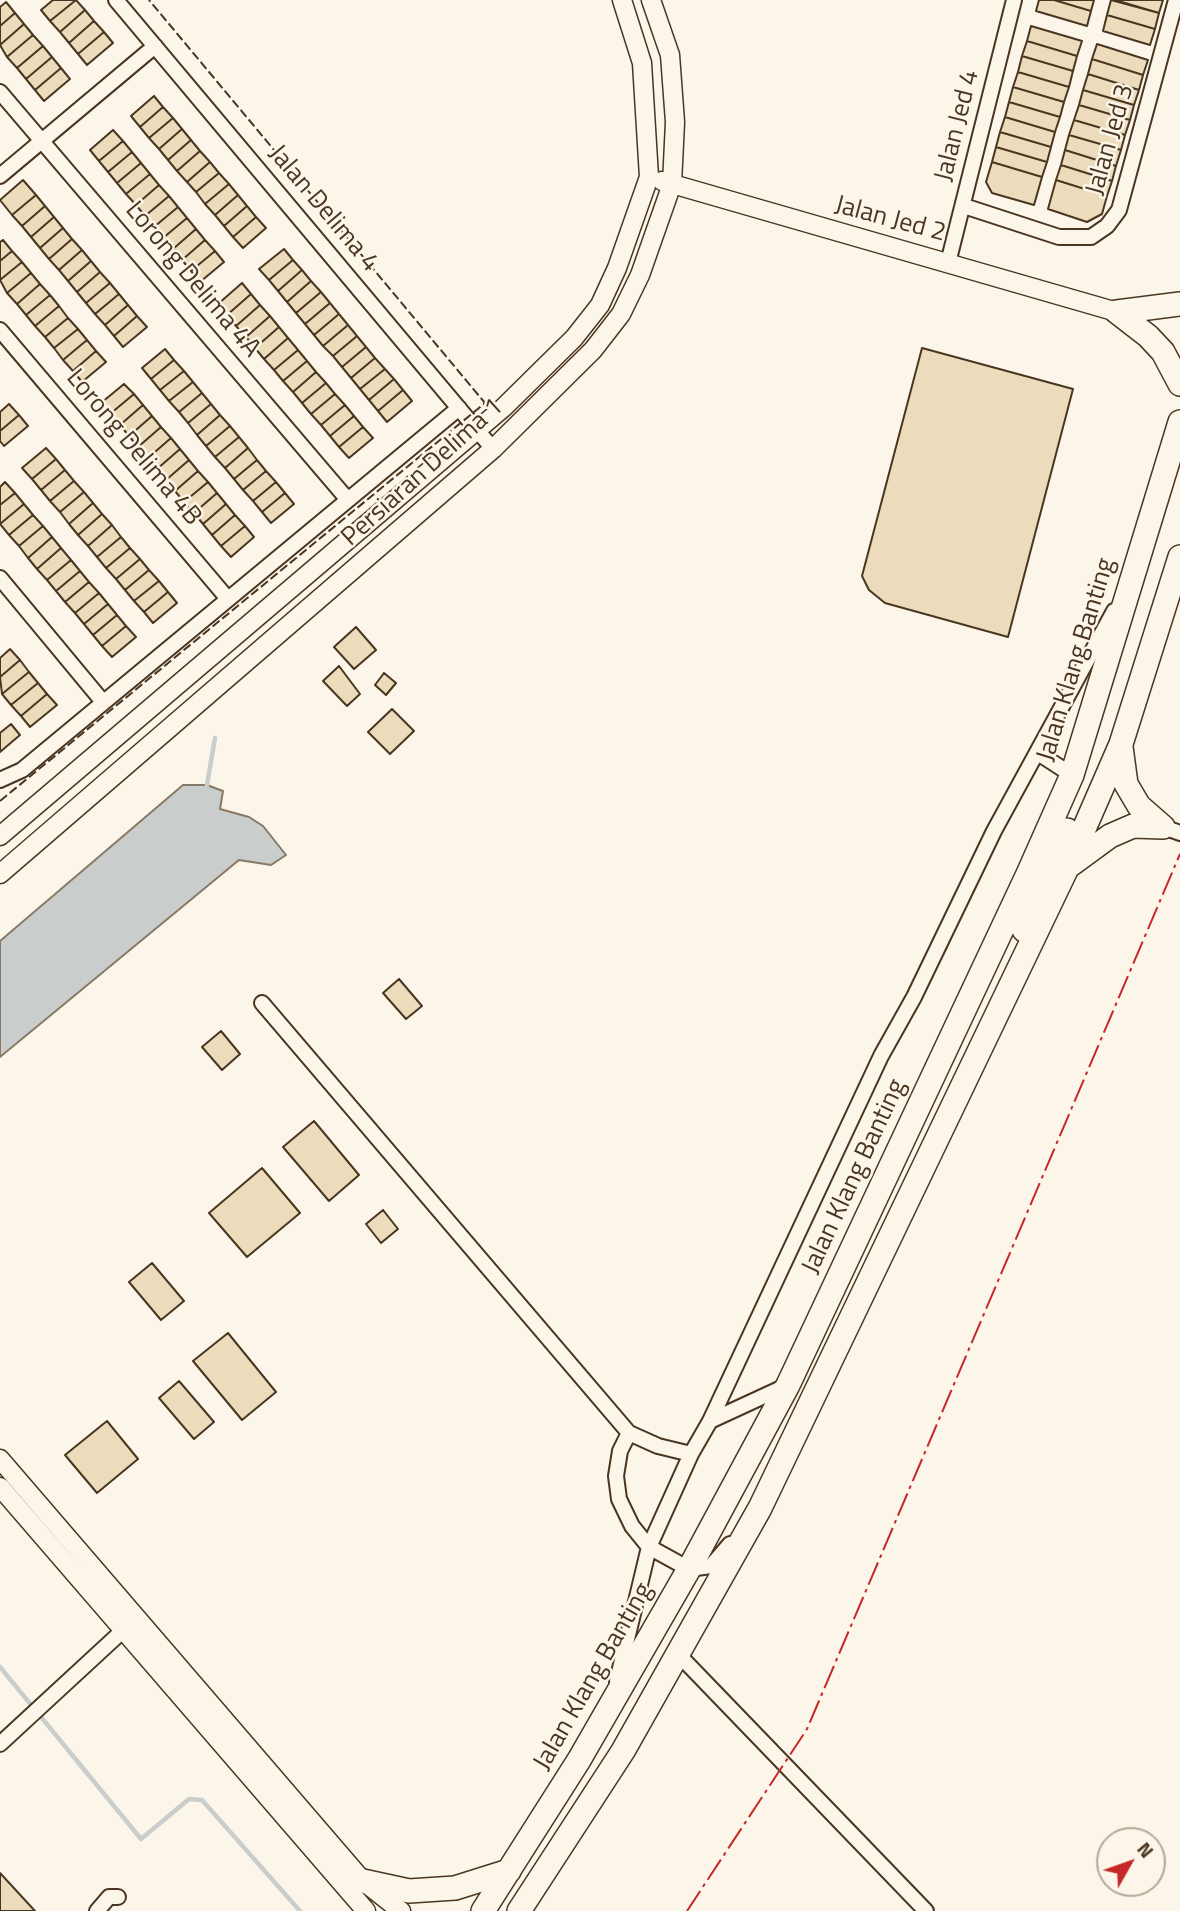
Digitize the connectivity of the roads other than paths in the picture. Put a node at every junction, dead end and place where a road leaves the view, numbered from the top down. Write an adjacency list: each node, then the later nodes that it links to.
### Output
1 (116, 0): 6 (street, Jalan Delima 4)
2 (622, 0): 10 (street, Persiaran Delima 1)
3 (651, 0): 11 (street, Persiaran Delima 1)
4 (1014, 0): 12 (street, Jalan Jed 4)
5 (1176, 0): 12 (street, Jalan Jed 3)
6 (155, 46): 8 (street); 18 (street, Jalan Delima 4)
7 (0, 92): 8 (street, Lorong Delima 4A)
8 (42, 141): 9 (street); 22 (street, Lorong Delima 4A)
9 (0, 176)
10 (649, 177): 11 (street, Jalan Jed 2); 20 (street, Persiaran Delima 1)
11 (671, 184): 13 (street, Jalan Jed 2); 21 (street, Persiaran Delima 1)
12 (964, 206): 13 (street, Jalan Jed 4)
13 (948, 263): 15 (street, Jalan Jed 2)
14 (1180, 304): 15 (highway)
15 (1117, 312): 17 (highway)
16 (0, 330): 26 (street, Lorong Delima 4B)
17 (1180, 384)
18 (459, 408): 20 (street, Jalan Delima 4); 22 (street)
19 (1180, 422): 24 (highway, Jalan Klang Banting)
20 (477, 430): 21 (street, Jalan Delima 4); 33 (street, Persiaran Delima 1)
21 (494, 449): 35 (street, Persiaran Delima 1)
22 (348, 500): 26 (street)
23 (1180, 556): 28 (highway)
24 (1134, 572): 29 (street); 30 (highway, Jalan Klang Banting)
25 (0, 578): 27 (street)
26 (228, 599): 27 (street)
27 (103, 702): 31 (street)
28 (1121, 744): 32 (highway); 34 (highway)
29 (1038, 752): 30 (street); 39 (street)
30 (1072, 775): 37 (highway); 38 (highway, Jalan Klang Banting)
31 (0, 780)
32 (1171, 830): 34 (highway)
33 (0, 836)
34 (1067, 868): 37 (highway)
35 (0, 874)
36 (262, 1003): 40 (street)
37 (982, 1047): 44 (highway)
38 (788, 1385): 39 (street); 46 (highway, Jalan Klang Banting)
39 (710, 1421): 41 (street)
40 (629, 1433): 41 (street); 45 (street)
41 (691, 1454): 45 (street)
42 (0, 1459): 47 (street)
43 (0, 1487): 47 (street)
44 (760, 1508): 46 (street); 48 (highway)
45 (649, 1547): 46 (street); 49 (street)
46 (689, 1569): 49 (highway, Jalan Klang Banting)
47 (131, 1623): 50 (street); 52 (street); 55 (street)
48 (679, 1655): 58 (highway); 59 (street)
49 (612, 1703): 51 (highway, Jalan Klang Banting)
50 (4, 1741)
51 (509, 1871): 52 (highway); 57 (highway, Jalan Klang Banting)
52 (363, 1881): 56 (street)
53 (118, 1897): 54 (street)
54 (97, 1911)
55 (366, 1911)
56 (401, 1911)
57 (483, 1911)
58 (519, 1911)
59 (926, 1911)

